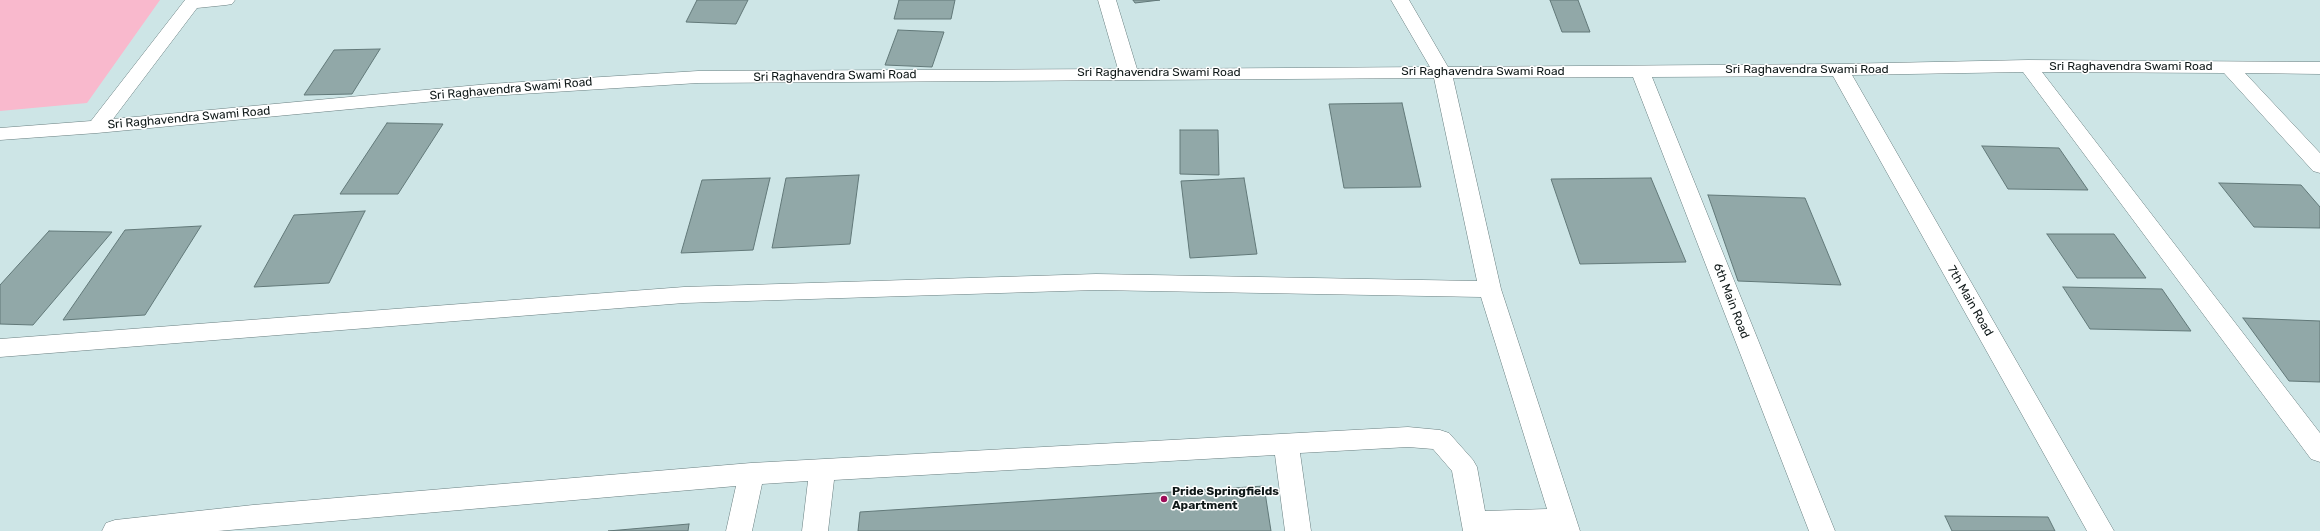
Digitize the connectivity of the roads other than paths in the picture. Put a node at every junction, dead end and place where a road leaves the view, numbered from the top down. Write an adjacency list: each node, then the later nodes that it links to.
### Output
1 (226, 0): 11 (street)
2 (1107, 0): 10 (street)
3 (1400, 0): 9 (street)
4 (2028, 66): 5 (street, Sri Raghavendra Swami Road); 8 (street, Sri Raghavendra Swami Road); 17 (street)
5 (2230, 68): 6 (street, Sri Raghavendra Swami Road); 13 (street)
6 (2320, 68)
7 (1640, 70): 8 (street, Sri Raghavendra Swami Road); 9 (street, Sri Raghavendra Swami Road); 27 (street, 6th Main Road)
8 (1839, 70): 28 (street, 7th Main Road)
9 (1442, 72): 10 (street, Sri Raghavendra Swami Road); 14 (street)
10 (1129, 73): 11 (street, Sri Raghavendra Swami Road)
11 (97, 127): 12 (street, Sri Raghavendra Swami Road)
12 (0, 134)
13 (2320, 166)
14 (1490, 289): 15 (street); 21 (street)
15 (0, 348)
16 (1286, 443): 18 (street); 22 (street); 26 (street)
17 (2320, 452)
18 (822, 470): 19 (street); 25 (street)
19 (751, 474): 20 (street); 24 (street)
20 (250, 523): 23 (street)
21 (1565, 525): 22 (street)
22 (1475, 527)
23 (115, 531)
24 (739, 531)
25 (815, 531)
26 (1298, 531)
27 (1822, 531)
28 (2101, 531)

